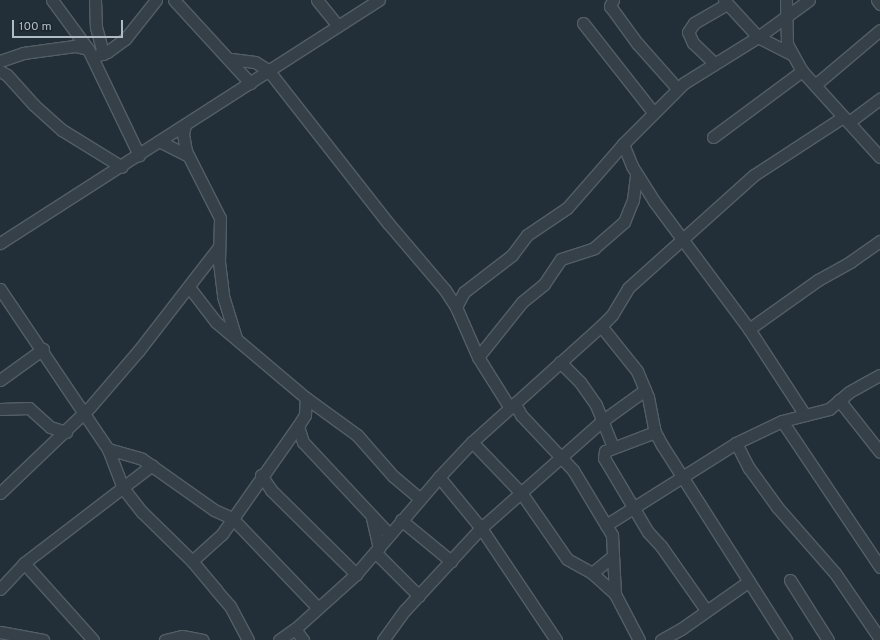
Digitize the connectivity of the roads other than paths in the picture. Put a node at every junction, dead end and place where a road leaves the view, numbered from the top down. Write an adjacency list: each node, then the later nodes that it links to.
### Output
1 (52, 0): 18 (street)
2 (95, 0): 18 (street)
3 (156, 0): 18 (street)
4 (174, 0): 20 (street)
5 (317, 0): 15 (street)
6 (378, 0): 15 (street)
7 (613, 0): 28 (street)
8 (786, 0): 13 (street)
9 (809, 0): 13 (street)
10 (877, 0): 12 (street)
11 (726, 2): 17 (street); 22 (street)
12 (880, 4)
13 (786, 18): 17 (street); 19 (street)
14 (583, 23): 30 (street)
15 (338, 26): 23 (street)
16 (880, 30): 27 (street)
17 (758, 37): 19 (street); 22 (street)
18 (95, 53): 21 (street); 36 (street)
19 (792, 54): 25 (street)
20 (231, 60): 23 (street); 26 (street)
21 (0, 61)
22 (714, 63): 28 (street)
23 (268, 70): 26 (street); 47 (street)
24 (0, 71): 39 (street)
25 (802, 71): 27 (street); 33 (street)
26 (250, 83): 32 (street)
27 (815, 85): 31 (street)
28 (677, 88): 30 (street)
29 (880, 99): 31 (street)
30 (653, 112): 35 (street)
31 (846, 120): 38 (street); 41 (street)
32 (185, 125): 34 (street); 37 (street)
33 (713, 138)
34 (161, 142): 36 (street); 37 (street)
35 (623, 144): 40 (street); 47 (street)
36 (139, 155): 39 (street)
37 (187, 155): 44 (street)
38 (880, 158)
39 (122, 167): 43 (street)
40 (636, 174): 41 (street); 52 (street)
41 (682, 238): 48 (street); 49 (street)
42 (880, 241): 49 (street)
43 (0, 243)
44 (219, 247): 46 (street); 50 (street)
45 (0, 289): 51 (street)
46 (188, 292): 50 (street); 61 (street)
47 (456, 307): 52 (street)
48 (601, 326): 53 (street); 56 (street)
49 (749, 329): 62 (street)
50 (236, 338): 57 (street)
51 (42, 349): 55 (street); 61 (street)
52 (478, 357): 59 (street)
53 (560, 362): 59 (street); 63 (street)
54 (880, 375): 58 (street)
55 (0, 380)
56 (645, 390): 63 (street); 67 (street)
57 (306, 398): 65 (street); 83 (street)
58 (839, 400): 62 (street); 72 (street)
59 (513, 406): 68 (street); 73 (street)
60 (0, 409): 66 (street)
61 (84, 409): 66 (street); 71 (street)
62 (805, 415): 64 (street)
63 (602, 421): 70 (street); 73 (street)
64 (782, 422): 69 (street); 96 (street)
65 (298, 426): 75 (street); 86 (street)
66 (66, 432): 81 (street)
67 (655, 432): 70 (street); 76 (street)
68 (472, 442): 77 (street); 82 (street)
69 (736, 443): 76 (street); 109 (street)
70 (613, 447): 84 (street)
71 (108, 449): 74 (street); 78 (street)
72 (880, 452)
73 (562, 457): 82 (street); 88 (street)
74 (152, 465): 78 (street); 85 (street)
75 (261, 475): 79 (street); 80 (street)
76 (680, 476): 84 (street); 100 (street)
77 (439, 477): 83 (street); 89 (street)
78 (123, 488): 93 (street); 95 (street)
79 (254, 488): 80 (street); 85 (street)
80 (271, 490): 98 (street)
81 (0, 493)
82 (522, 494): 89 (street); 97 (street)
83 (420, 499): 87 (street)
84 (634, 506): 88 (street); 105 (street)
85 (232, 518): 93 (street); 104 (street)
86 (372, 518): 90 (street); 91 (street)
87 (401, 520): 90 (street); 94 (street)
88 (606, 525): 92 (street)
89 (481, 528): 94 (street); 119 (street)
90 (389, 534): 91 (street)
91 (377, 550): 98 (street); 103 (street)
92 (612, 557): 97 (street); 102 (street)
93 (192, 561): 115 (street)
94 (450, 561): 103 (street)
95 (24, 563): 101 (street); 112 (street)
96 (880, 567)
97 (592, 573): 102 (street)
98 (356, 574): 104 (street)
99 (790, 580): 123 (street)
100 (749, 581): 105 (street); 122 (street)
101 (0, 589)
102 (615, 594): 120 (street)
103 (419, 596): 118 (street)
104 (318, 608): 106 (street)
105 (706, 610): 121 (street)
106 (296, 629): 116 (street); 117 (street)
107 (0, 632): 111 (street)
108 (0, 636): 110 (street)
109 (880, 639)
110 (3, 640)
111 (43, 640)
112 (93, 640)
113 (165, 640): 114 (street)
114 (203, 640)
115 (248, 640)
116 (279, 640)
117 (303, 640)
118 (383, 640)
119 (556, 640)
120 (639, 640)
121 (661, 640)
122 (786, 640)
123 (828, 640)

